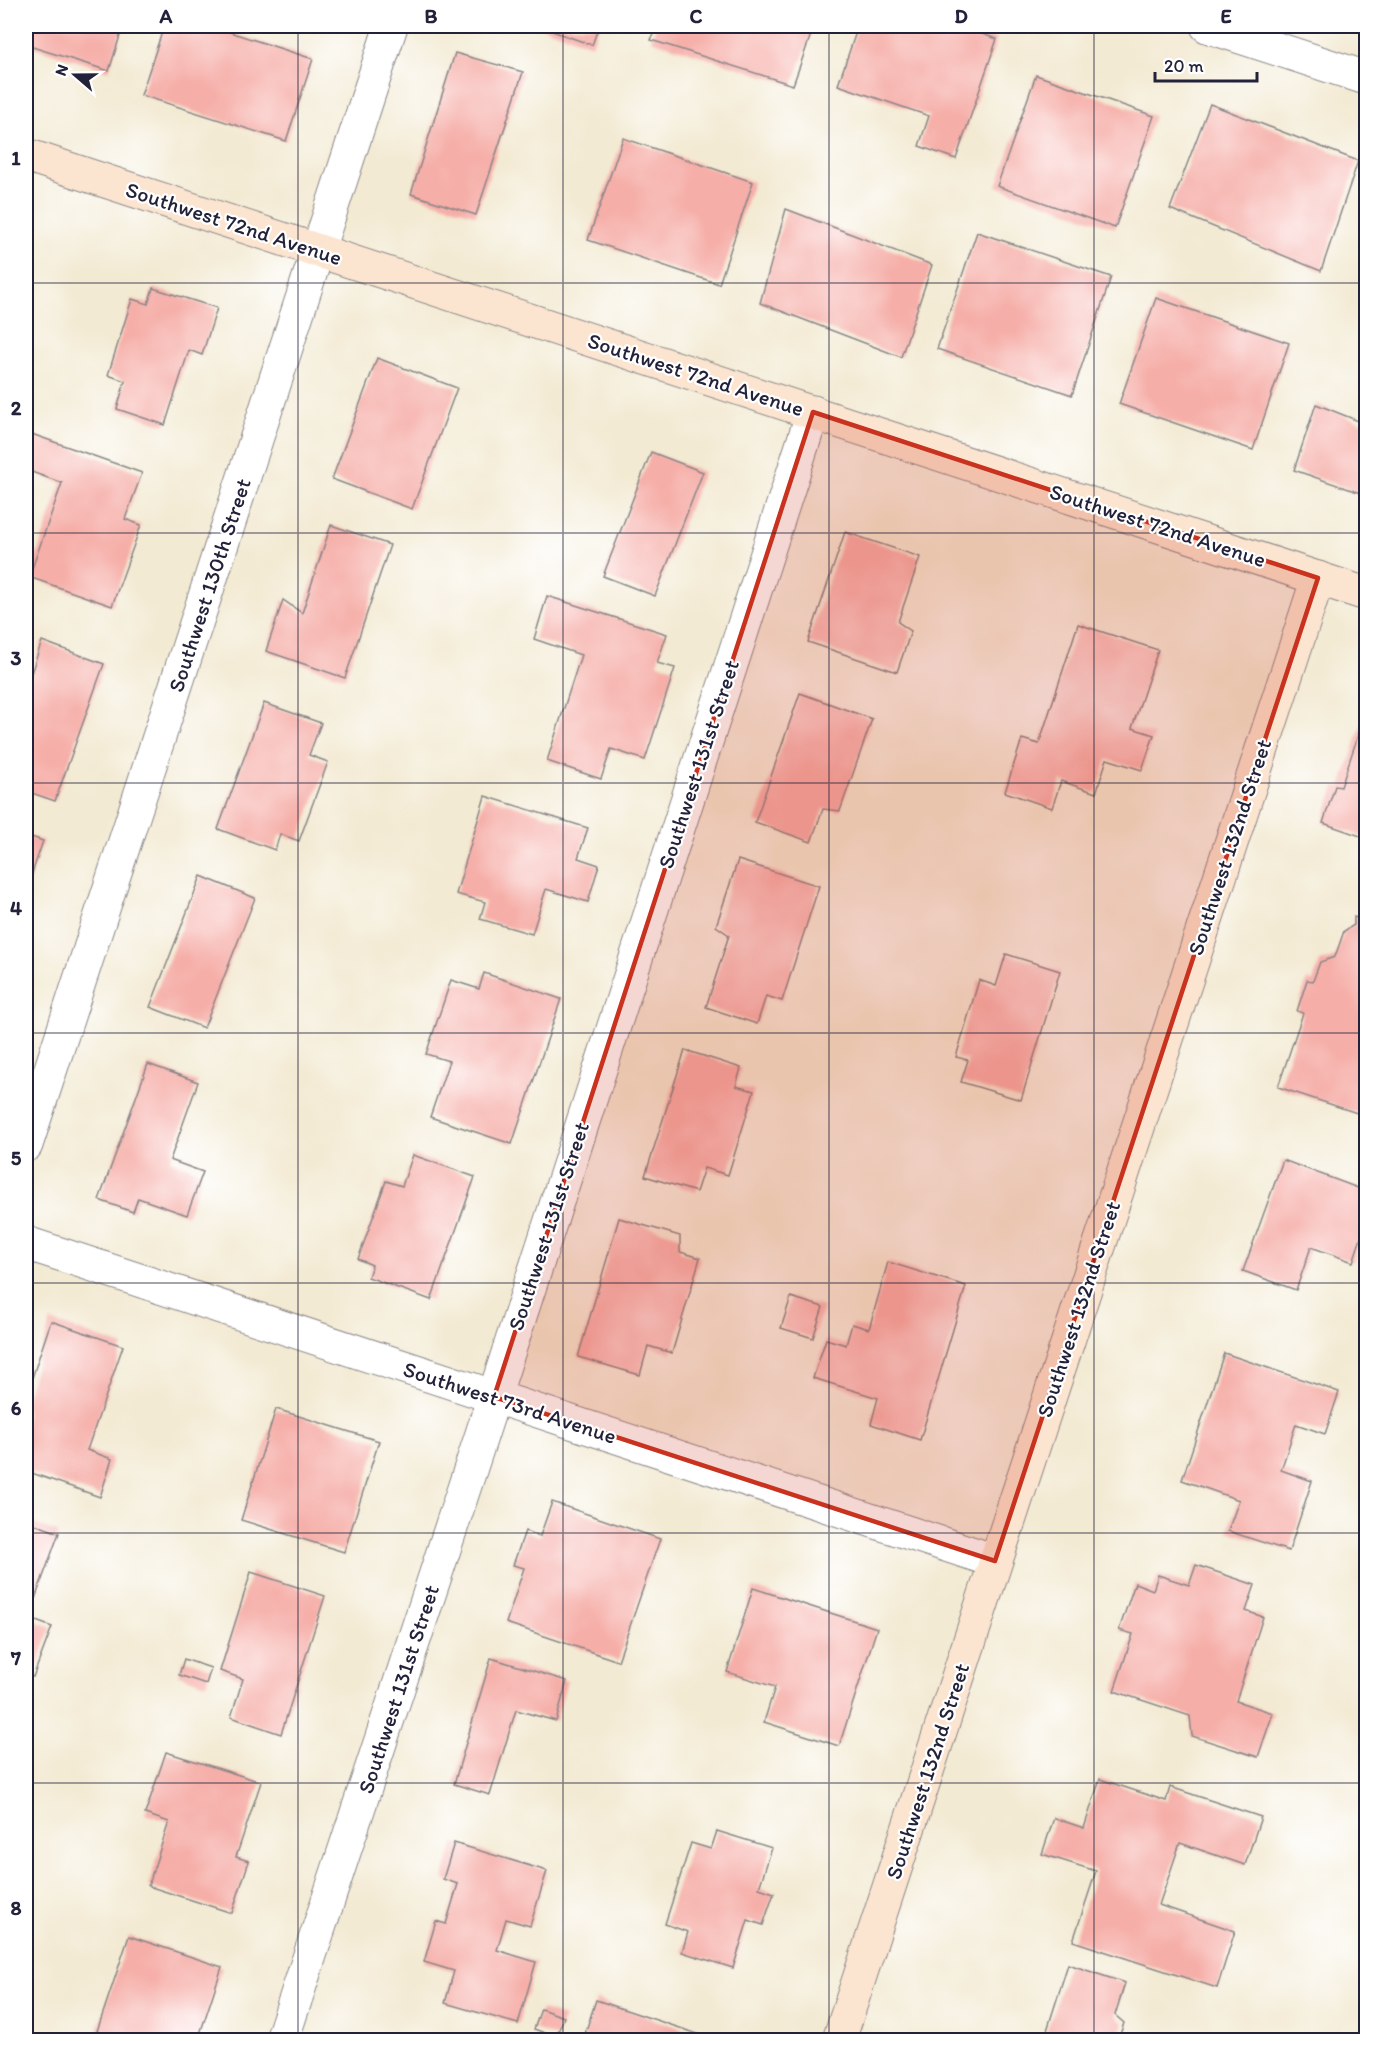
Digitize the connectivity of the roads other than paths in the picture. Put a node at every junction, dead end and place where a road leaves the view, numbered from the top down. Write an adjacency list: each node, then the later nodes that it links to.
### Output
1 (392, 26): 5 (street, Southwest 130th Street)
2 (1207, 26): 3 (street)
3 (1366, 78)
4 (26, 155): 5 (street, Southwest 72nd Avenue)
5 (318, 251): 6 (street, Southwest 72nd Avenue); 9 (street, Southwest 130th Street)
6 (813, 412): 7 (street, Southwest 72nd Avenue); 11 (street, Southwest 131st Street)
7 (1318, 578): 8 (street, Southwest 72nd Avenue); 12 (street, Southwest 132nd Street)
8 (1366, 594)
9 (26, 1145)
10 (26, 1243): 11 (street, Southwest 73rd Avenue)
11 (494, 1397): 12 (street, Southwest 73rd Avenue); 13 (street, Southwest 131st Street)
12 (995, 1561): 14 (street, Southwest 132nd Street)
13 (282, 2040)
14 (838, 2040)

